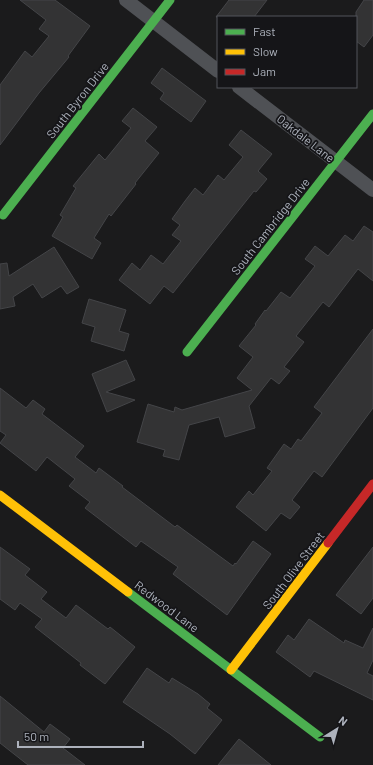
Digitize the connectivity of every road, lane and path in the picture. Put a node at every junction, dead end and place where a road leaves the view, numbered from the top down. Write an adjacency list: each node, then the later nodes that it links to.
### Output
1 (126, 0): 3 (street)
2 (170, 0): 3 (street, South Byron Drive)
3 (153, 21): 4 (street); 9 (street, South Byron Drive)
4 (217, 70)
5 (240, 88): 7 (street, Oakdale Lane)
6 (373, 114): 7 (street, South Cambridge Drive)
7 (336, 162): 8 (street, Oakdale Lane); 10 (street, South Cambridge Drive)
8 (373, 190)
9 (3, 215)
10 (186, 352)
11 (373, 484): 13 (street, South Olive Street)
12 (0, 495): 13 (street, Redwood Lane)
13 (231, 670): 14 (street, Redwood Lane)
14 (320, 737)

